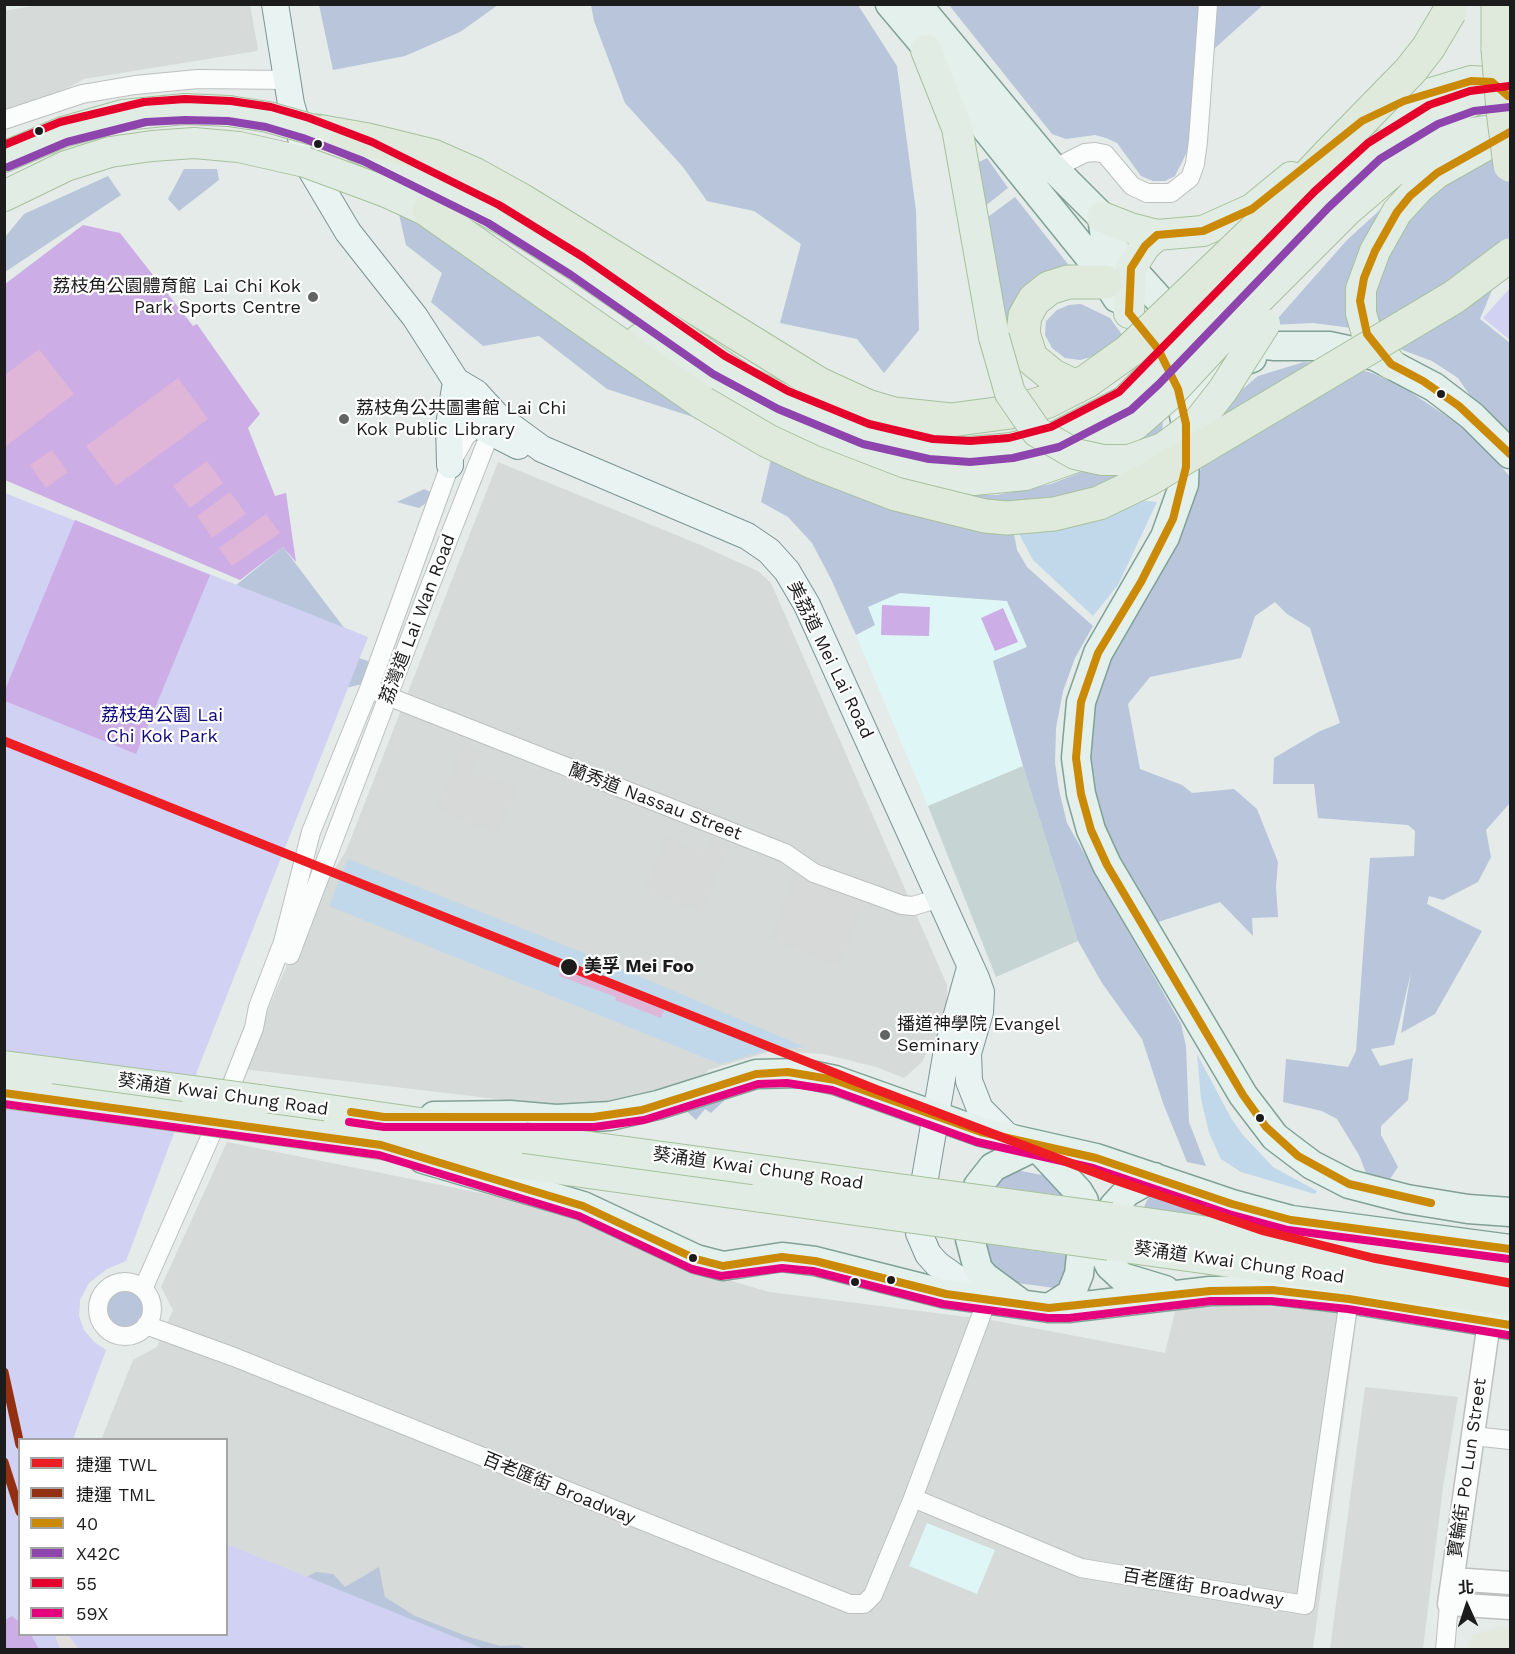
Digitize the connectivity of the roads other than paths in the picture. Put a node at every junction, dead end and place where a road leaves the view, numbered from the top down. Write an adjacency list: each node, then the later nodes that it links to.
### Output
1 (275, 4): 8 (main road)
2 (890, 4): 7 (main road)
3 (917, 4): 17 (main road)
4 (1208, 4): 17 (street)
5 (1452, 4): 30 (highway, bridge)
6 (1498, 4): 16 (highway, bridge)
7 (926, 50): 18 (main road); 25 (highway, bridge)
8 (286, 80): 10 (street); 29 (main road)
9 (1509, 96): 22 (highway); 25 (highway)
10 (4, 120)
11 (1510, 128): 25 (highway)
12 (317, 131): 14 (highway); 15 (highway, bridge)
13 (1510, 132): 28 (highway)
14 (398, 156): 30 (highway); 31 (highway)
15 (4, 157)
16 (1510, 165)
17 (1053, 168): 18 (street); 21 (main road)
18 (1027, 183): 24 (main road)
19 (4, 196): 20 (highway, bridge)
20 (429, 212): 23 (highway, bridge); 31 (highway)
21 (1102, 217): 22 (highway); 24 (main road)
22 (1157, 235): 24 (highway)
23 (1510, 255)
24 (1118, 275): 26 (highway); 27 (main road); 30 (highway)
25 (1246, 310): 31 (highway, bridge)
26 (1129, 313): 33 (main road)
27 (1313, 346): 28 (main road); 33 (main road)
28 (1391, 364): 34 (main road)
29 (456, 381): 32 (main road); 35 (main road)
30 (1076, 387)
31 (1131, 412)
32 (488, 425): 35 (street, 荔灣道 Lai Wan Road); 37 (street, 荔灣道 Lai Wan Road); 38 (main road, 美荔道 Mei Lai Road)
33 (1187, 434): 51 (main road)
34 (1510, 454)
35 (448, 472): 36 (street, 荔灣道 Lai Wan Road)
36 (369, 689): 37 (street, 蘭秀道 Nassau Street); 40 (street, 荔灣道 Lai Wan Road)
37 (388, 697): 38 (street, 蘭秀道 Nassau Street); 40 (street, 荔灣道 Lai Wan Road)
38 (940, 898): 39 (main road, 美荔道 Mei Lai Road)
39 (970, 968): 43 (main road); 45 (main road, 美荔道 Mei Lai Road)
40 (254, 1028): 57 (street, 荔灣道 Lai Wan Road)
41 (4, 1066): 44 (highway, 葵涌道 Kwai Chung Road, bridge)
42 (4, 1093): 44 (highway, 葵涌道 Kwai Chung Road, bridge)
43 (936, 1118): 44 (main road); 45 (main road); 47 (main road)
44 (382, 1131): 54 (highway, 葵涌道 Kwai Chung Road, bridge); 60 (main road)
45 (1029, 1145): 46 (main road); 48 (main road); 49 (main road)
46 (1154, 1177): 50 (main road); 55 (main road)
47 (925, 1178)
48 (978, 1186)
49 (1084, 1201)
50 (1114, 1206)
51 (1510, 1212)
52 (919, 1233): 60 (main road)
53 (970, 1239): 62 (main road)
54 (1161, 1239): 56 (highway, 葵涌道 Kwai Chung Road); 61 (highway, 葵涌道 Kwai Chung Road)
55 (1510, 1249)
56 (1510, 1275)
57 (143, 1289): 64 (street); 64 (street)
58 (1179, 1294): 59 (main road); 62 (main road); 62 (main road)
59 (1349, 1299): 63 (main road); 67 (street, 百老匯街 Broadway)
60 (987, 1300): 62 (main road); 67 (street, 百老匯街 Broadway)
61 (1510, 1301)
62 (1036, 1306)
63 (1500, 1324): 65 (street, 寶輪街 Po Lun Street)
64 (146, 1325): 67 (street, 百老匯街 Broadway)
65 (1473, 1436): 66 (street); 68 (street, 寶輪街 Po Lun Street)
66 (1510, 1440)
67 (913, 1498)
68 (1453, 1579): 69 (street); 70 (street, 寶輪街 Po Lun Street)
69 (1510, 1583)
70 (1449, 1604): 71 (street); 72 (street, 寶輪街 Po Lun Street)
71 (1510, 1608)
72 (1445, 1650)

